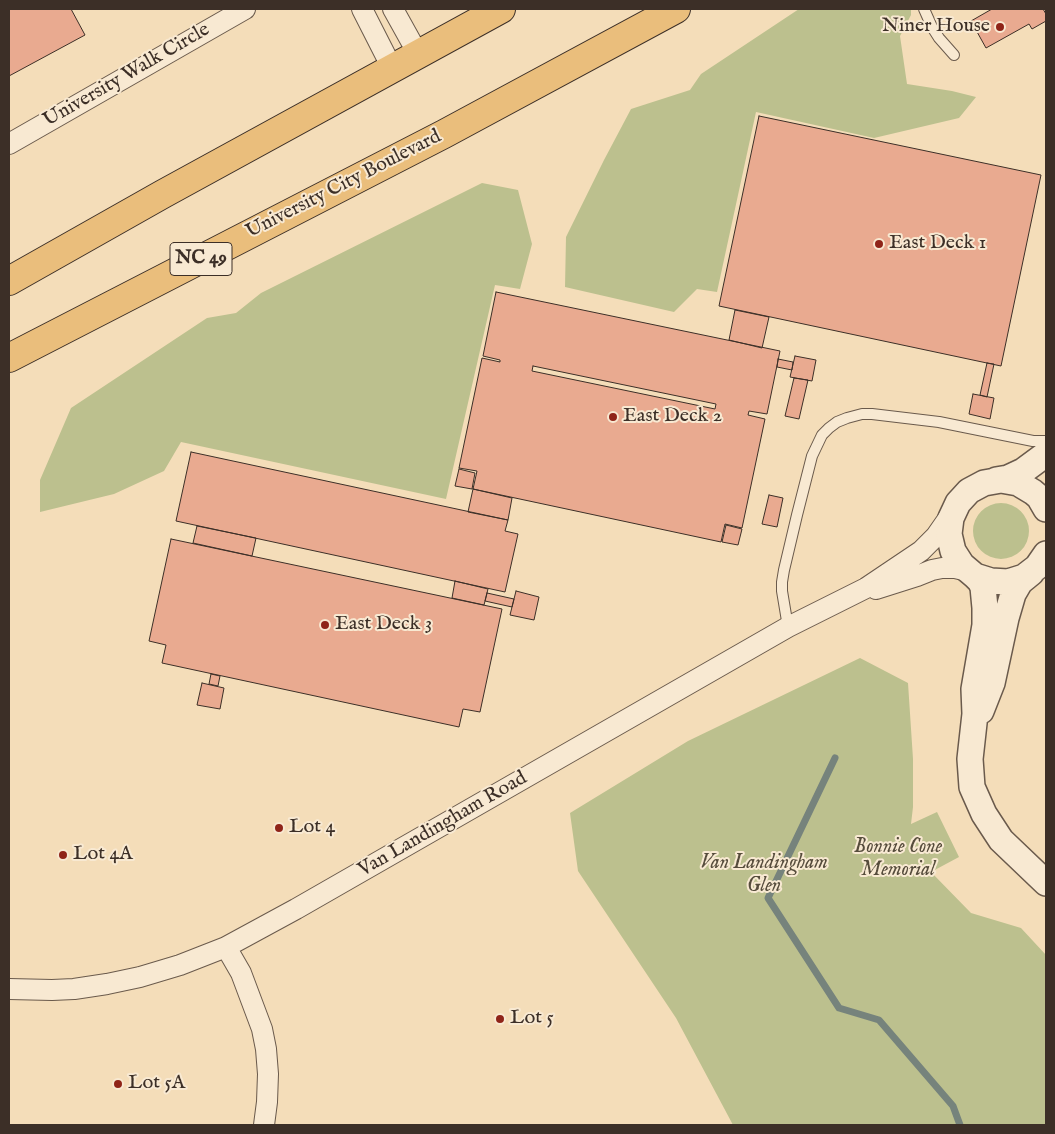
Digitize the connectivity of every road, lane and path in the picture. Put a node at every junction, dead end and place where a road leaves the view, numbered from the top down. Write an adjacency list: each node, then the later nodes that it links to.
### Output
1 (245, 9): 10 (street, University Walk Circle)
2 (362, 9): 9 (street)
3 (393, 9): 7 (street)
4 (501, 9): 7 (main road)
5 (676, 9): 12 (main road, University City Boulevard / NC 49)
6 (924, 9): 8 (lane)
7 (418, 54): 9 (main road)
8 (954, 55)
9 (392, 68): 11 (main road)
10 (9, 144)
11 (9, 280)
12 (9, 358)
13 (1046, 441): 21 (lane)
14 (1046, 454): 15 (street)
15 (993, 481): 16 (street); 17 (street)
16 (1046, 509)
17 (954, 510): 19 (street); 20 (street, Van Landingham Road)
18 (1039, 563): 19 (street); 22 (street)
19 (971, 573): 20 (street, Van Landingham Road); 22 (street)
20 (855, 594): 21 (street, Van Landingham Road)
21 (788, 627): 24 (street, Van Landingham Road)
22 (973, 738): 23 (street)
23 (1046, 883)
24 (226, 947): 25 (street, Van Landingham Road); 26 (street)
25 (9, 989)
26 (264, 1125)

